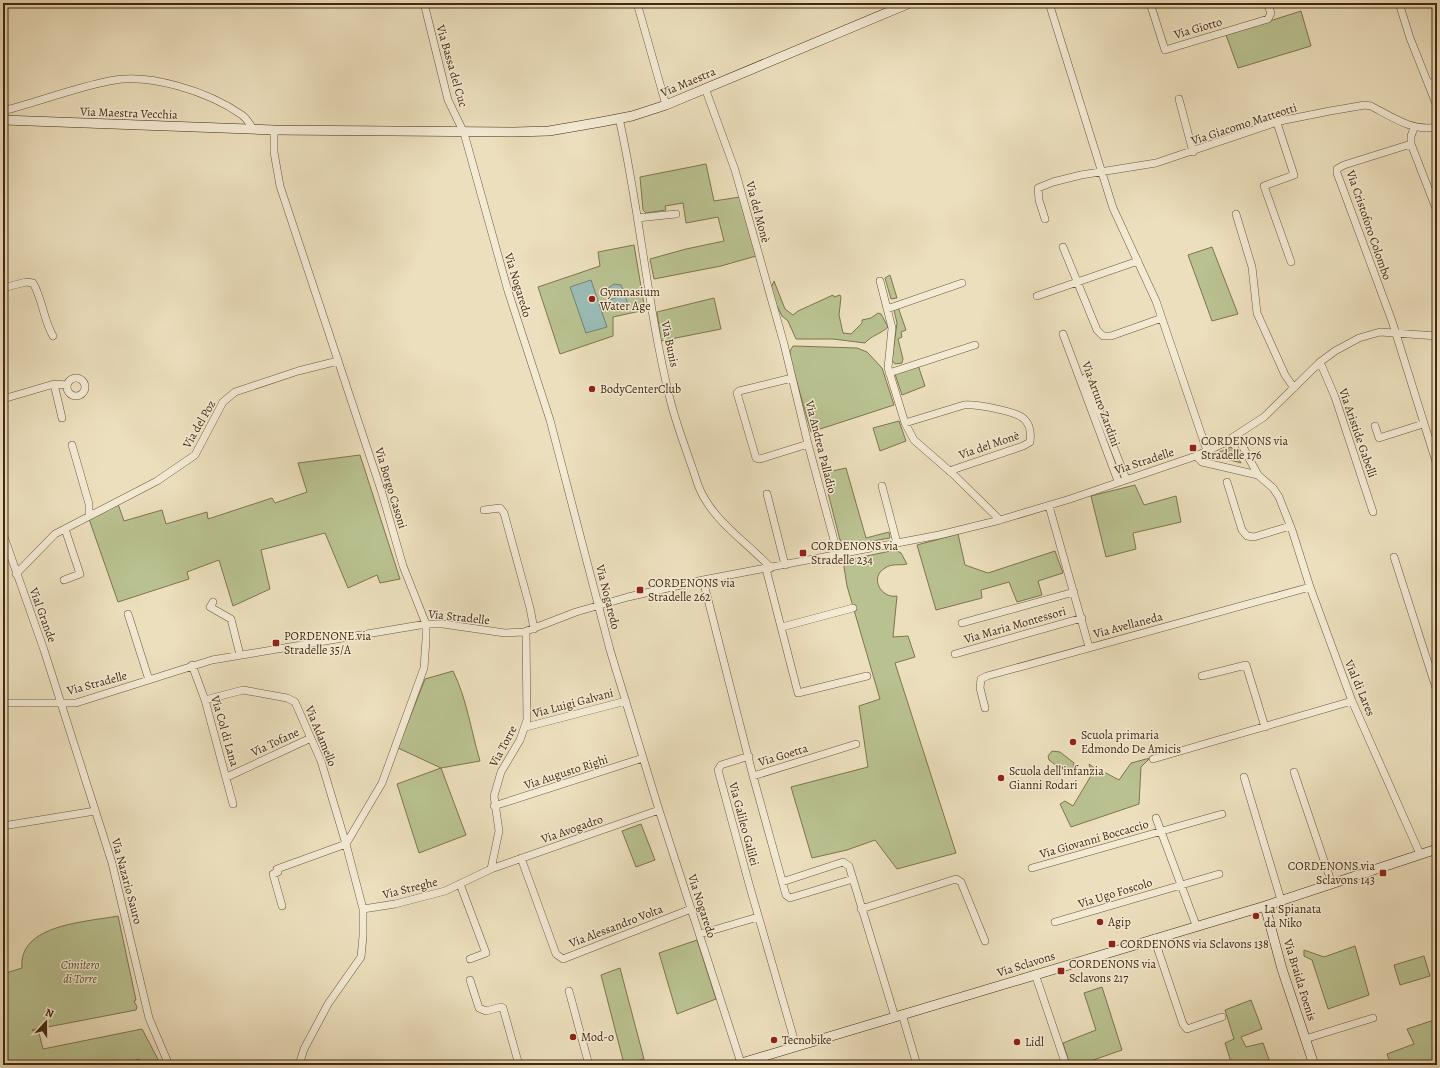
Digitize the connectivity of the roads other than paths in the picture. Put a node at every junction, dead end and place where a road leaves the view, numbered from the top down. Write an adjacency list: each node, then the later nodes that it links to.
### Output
1 (424, 3): 22 (street, Via Bassa del Cuc)
2 (638, 3): 12 (street)
3 (910, 3): 10 (main road, Via Maestra)
4 (1049, 3): 25 (street)
5 (1150, 3): 6 (street, Via Giotto)
6 (1267, 3)
7 (1399, 3): 9 (street)
8 (1437, 81): 9 (street)
9 (1428, 84): 13 (street)
10 (705, 88): 12 (main road, Via Maestra); 45 (street, Via del Monè)
11 (1179, 99): 24 (street)
12 (666, 105): 15 (main road, Via Maestra)
13 (1437, 106)
14 (3, 111): 20 (street, Via Maestra Vecchia)
15 (619, 118): 22 (main road, Via Maestra); 29 (street, Via Bunis)
16 (3, 120): 20 (main road, Via Maestra Vecchia)
17 (1276, 123): 19 (street, Via Giacomo Matteotti); 24 (street, Via Giacomo Matteotti); 33 (street)
18 (1437, 127): 19 (street, Via Giacomo Matteotti)
19 (1414, 128): 23 (street)
20 (253, 129): 21 (main road, Via Maestra Vecchia)
21 (274, 130): 22 (main road, Via Maestra Vecchia); 47 (street, Via Borgo Casoni)
22 (464, 133): 91 (street, Via Nogaredo)
23 (1411, 144): 26 (street); 41 (street, Via Cristoforo Colombo)
24 (1193, 152): 25 (street, Via Giacomo Matteotti)
25 (1101, 170): 30 (street, Via Giacomo Matteotti); 32 (street)
26 (1437, 211)
27 (676, 214): 29 (street)
28 (1236, 214): 54 (street)
29 (638, 218): 84 (street, Via Bunis)
30 (1045, 219)
31 (1063, 247): 35 (street)
32 (1138, 261): 35 (street); 40 (street)
33 (1291, 262)
34 (880, 281): 39 (street, Via del Monè)
35 (1078, 282): 38 (street); 40 (street)
36 (962, 283): 39 (street)
37 (3, 288): 43 (street)
38 (1037, 296)
39 (887, 309): 49 (street, Via del Monè)
40 (1162, 318): 63 (street)
41 (1394, 332): 44 (street, Via Stradelle); 48 (street, Via Stradelle); 58 (street)
42 (1063, 334): 68 (street, Via Arturo Zardini)
43 (53, 336)
44 (1437, 336)
45 (784, 344): 51 (street, Via Andrea Palladio)
46 (975, 345): 49 (street)
47 (338, 361): 75 (street, Via del Poz); 96 (street, Via Borgo Casoni)
48 (1320, 362): 54 (street, Via Stradelle); 74 (street, Via Aristide Gabelli)
49 (889, 373): 57 (street, Via del Monè)
50 (1086, 377): 68 (street, Via Arturo Zardini)
51 (792, 378): 61 (street, Via Andrea Palladio); 61 (street)
52 (54, 384): 53 (street); 55 (street); 56 (street)
53 (67, 385)
54 (1294, 388): 60 (street, Via Stradelle)
55 (3, 399)
56 (62, 418)
57 (905, 423): 66 (street, Via del Monè); 66 (street, Via del Monè)
58 (1423, 424): 59 (street); 65 (street)
59 (1375, 426)
60 (1237, 436): 63 (street, Via Stradelle); 67 (street, Vial di Lares)
61 (808, 444): 81 (street, Via Andrea Palladio)
62 (72, 445): 75 (street)
63 (1207, 451): 64 (street, Via Stradelle)
64 (1196, 456): 67 (street, Vial di Lares); 68 (street, Via Stradelle)
65 (1437, 465)
66 (949, 471): 76 (street, Via del Monè)
67 (1258, 475): 77 (street, Vial di Lares)
68 (1122, 480): 72 (street, Via Stradelle)
69 (1227, 482): 77 (street)
70 (882, 486): 80 (street)
71 (767, 494): 83 (street)
72 (1049, 506): 76 (street, Via Stradelle); 89 (street, Via Maria Montessori)
73 (484, 510): 98 (street)
74 (1373, 512)
75 (89, 516): 78 (street, Via del Poz)
76 (1000, 520): 80 (street, Via Stradelle)
77 (1290, 526): 88 (street, Vial di Lares)
78 (65, 529): 85 (street, Via del Poz); 86 (street)
79 (3, 534): 85 (street, Vial Grande)
80 (897, 543): 81 (street, Via Stradelle)
81 (838, 555): 83 (street, Via Stradelle)
82 (1394, 557): 107 (street)
83 (786, 565): 84 (street, Via Stradelle)
84 (769, 569): 87 (street, Via Stradelle); 97 (street)
85 (16, 574): 112 (street, Vial Grande)
86 (64, 580)
87 (703, 580): 91 (street, Via Stradelle); 118 (street, Via Galileo Galilei)
88 (1310, 587): 100 (street, Via Avellaneda); 110 (street, Vial di Lares)
89 (1074, 592): 94 (street, Via Maria Montessori); 95 (street, Via Maria Montessori)
90 (212, 602): 101 (street)
91 (599, 605): 98 (street, Via Stradelle); 109 (street, Via Nogaredo)
92 (853, 608): 97 (street)
93 (128, 614): 106 (street)
94 (1082, 618): 100 (street, Via Maria Montessori); 102 (street, Via Maria Montessori)
95 (962, 623)
96 (426, 624): 99 (street, Via Stradelle); 101 (street, Via Stradelle); 133 (street, Via Borgo Casoni)
97 (782, 627): 104 (street)
98 (534, 628): 99 (street, Via Stradelle)
99 (526, 632): 114 (street, Via Torre)
100 (1089, 647): 113 (street, Via Avellaneda)
101 (240, 654): 103 (street, Via Stradelle)
102 (954, 654)
103 (192, 665): 106 (street, Via Stradelle); 108 (street, Via Col di Lana)
104 (867, 676)
105 (1202, 676): 115 (street)
106 (149, 680): 112 (street, Via Stradelle)
107 (1437, 692)
108 (205, 700): 116 (street, Via Adamello); 123 (street, Via Col di Lana)
109 (626, 701): 114 (street, Via Luigi Galvani); 119 (street, Via Nogaredo)
110 (1352, 701): 115 (street); 135 (street, Vial di Lares)
111 (3, 703): 112 (street, Via Stradelle)
112 (61, 704): 128 (street, Via Nazario Sauro)
113 (985, 708)
114 (526, 727): 126 (street, Via Torre)
115 (1265, 727): 120 (street)
116 (311, 738): 123 (street, Via Tofane); 133 (street, Via Adamello)
117 (856, 744): 122 (street, Via Goetta)
118 (749, 756): 122 (street, Via Galileo Galilei); 151 (street, Via Galileo Galilei)
119 (643, 758): 126 (street, Via Augusto Righi); 127 (street, Via Nogaredo)
120 (1153, 759)
121 (1294, 772): 143 (street)
122 (753, 776): 141 (street, Via Goetta)
123 (227, 777): 125 (street, Via Col di Lana)
124 (1244, 777): 145 (street)
125 (233, 804)
126 (494, 806): 138 (street, Via Torre)
127 (660, 810): 136 (street, Via Avogadro); 149 (street, Via Nogaredo)
128 (95, 811): 131 (street); 167 (street, Via Nazario Sauro)
129 (1222, 814): 132 (street, Via Giovanni Boccaccio)
130 (1156, 818): 132 (street, Via Giovanni Boccaccio)
131 (3, 826)
132 (1161, 831): 137 (street, Via Giovanni Boccaccio); 144 (street, Via Giovanni Boccaccio)
133 (346, 844): 146 (street); 148 (street)
134 (1437, 849): 135 (main road, Via Sclavons)
135 (1420, 854): 143 (main road, Via Sclavons)
136 (521, 858): 138 (street, Via Avogadro); 149 (street, Via Alessandro Volta)
137 (1032, 868)
138 (491, 869): 142 (street, Via Streghe)
139 (1219, 874): 144 (street)
140 (853, 879): 141 (street, Via Goetta); 141 (street); 150 (street)
141 (782, 882)
142 (460, 884): 148 (street, Via Streghe); 157 (street)
143 (1332, 884): 145 (main road, Via Sclavons)
144 (1181, 885): 152 (street, Via Ugo Foscolo); 153 (street, Via Giovanni Boccaccio)
145 (1281, 900): 147 (main road, Via Sclavons)
146 (282, 906)
147 (1265, 906): 153 (main road, Via Sclavons); 164 (main road, Via Braida Foenis)
148 (363, 909): 168 (street)
149 (691, 909): 154 (street, Via Nogaredo)
150 (861, 909): 156 (street); 161 (street)
151 (758, 917): 154 (street); 165 (street, Via Galileo Galilei)
152 (1055, 922)
153 (1196, 925): 155 (main road, Via Sclavons)
154 (700, 934): 166 (street, Via Nogaredo)
155 (1154, 938): 158 (main road, Via Sclavons); 162 (street)
156 (985, 941)
157 (470, 959)
158 (1035, 974): 161 (main road, Via Sclavons); 172 (street)
159 (470, 980): 169 (street)
160 (569, 991): 170 (street)
161 (898, 1016): 165 (main road, Via Sclavons); 171 (street)
162 (1222, 1017)
163 (1373, 1018): 164 (street, Via Braida Foenis)
164 (1305, 1039): 173 (main road, Via Braida Foenis)
165 (796, 1046): 166 (main road, Via Sclavons)
166 (743, 1064)
167 (169, 1065)
168 (299, 1065)
169 (519, 1065)
170 (589, 1065)
171 (917, 1065)
172 (1066, 1065)
173 (1314, 1065)

